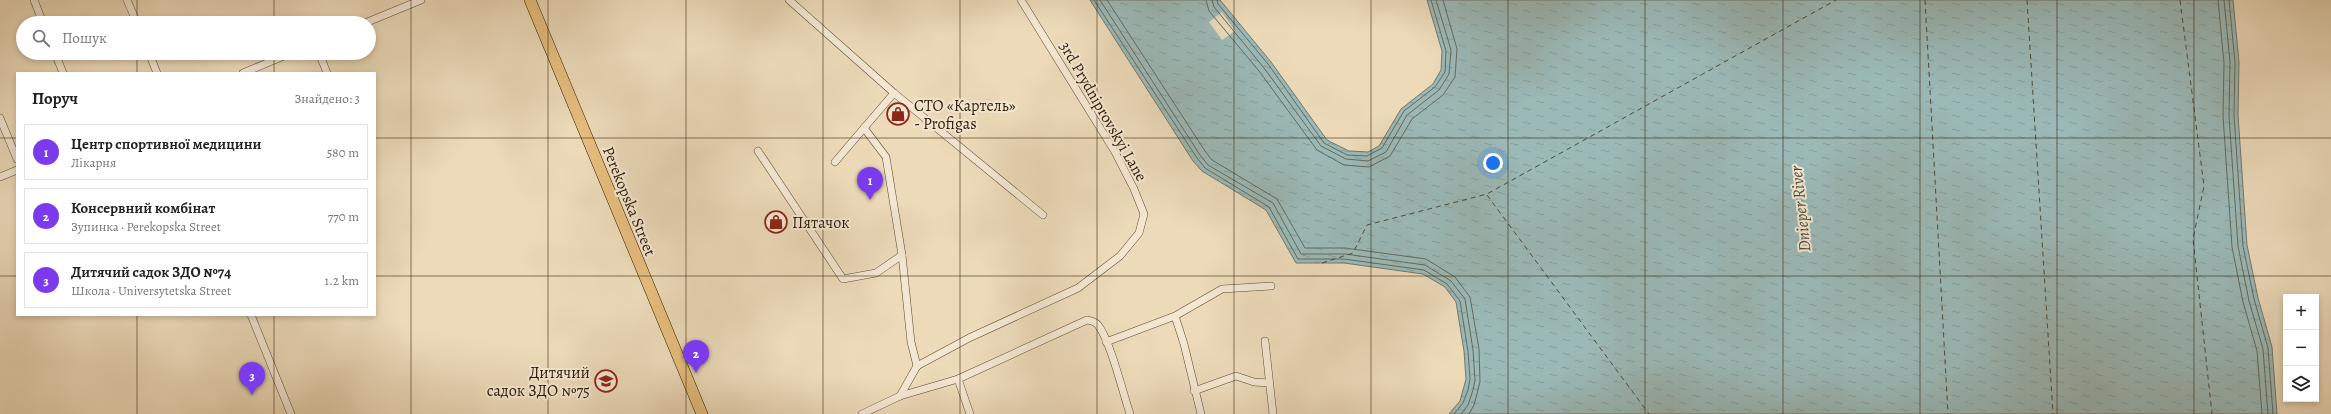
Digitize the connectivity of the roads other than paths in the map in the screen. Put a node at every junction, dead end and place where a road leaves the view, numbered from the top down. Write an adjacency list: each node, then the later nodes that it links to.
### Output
1 (34, 0): 7 (street)
2 (127, 0): 8 (street)
3 (421, 0): 9 (street)
4 (530, 0): 39 (main road, Perekopska Street)
5 (790, 0): 18 (street)
6 (1021, 0): 33 (street, 3rd Prydniprovskyi Lane)
7 (40, 16)
8 (134, 16)
9 (376, 18)
10 (58, 60): 14 (street)
11 (152, 60): 15 (street)
12 (274, 60): 16 (street)
13 (321, 60): 17 (street)
14 (63, 72)
15 (157, 72)
16 (245, 72)
17 (327, 72)
18 (894, 93): 20 (street); 26 (street)
19 (0, 118): 22 (street)
20 (864, 128): 23 (street); 27 (street)
21 (758, 151): 27 (street)
22 (16, 157)
23 (835, 162)
24 (16, 170): 25 (street)
25 (0, 177)
26 (1043, 215)
27 (902, 255): 33 (street)
28 (1270, 286): 30 (street)
29 (250, 316): 38 (street)
30 (1175, 316): 32 (street); 36 (street)
31 (1265, 341): 35 (street)
32 (1106, 342): 34 (street); 42 (street)
33 (917, 366): 37 (street)
34 (958, 379): 37 (street); 41 (street)
35 (1269, 383): 36 (street); 44 (street)
36 (1194, 391): 43 (street)
37 (900, 396): 40 (street)
38 (291, 414)
39 (702, 414)
40 (862, 414)
41 (970, 414)
42 (1130, 414)
43 (1201, 414)
44 (1273, 414)

